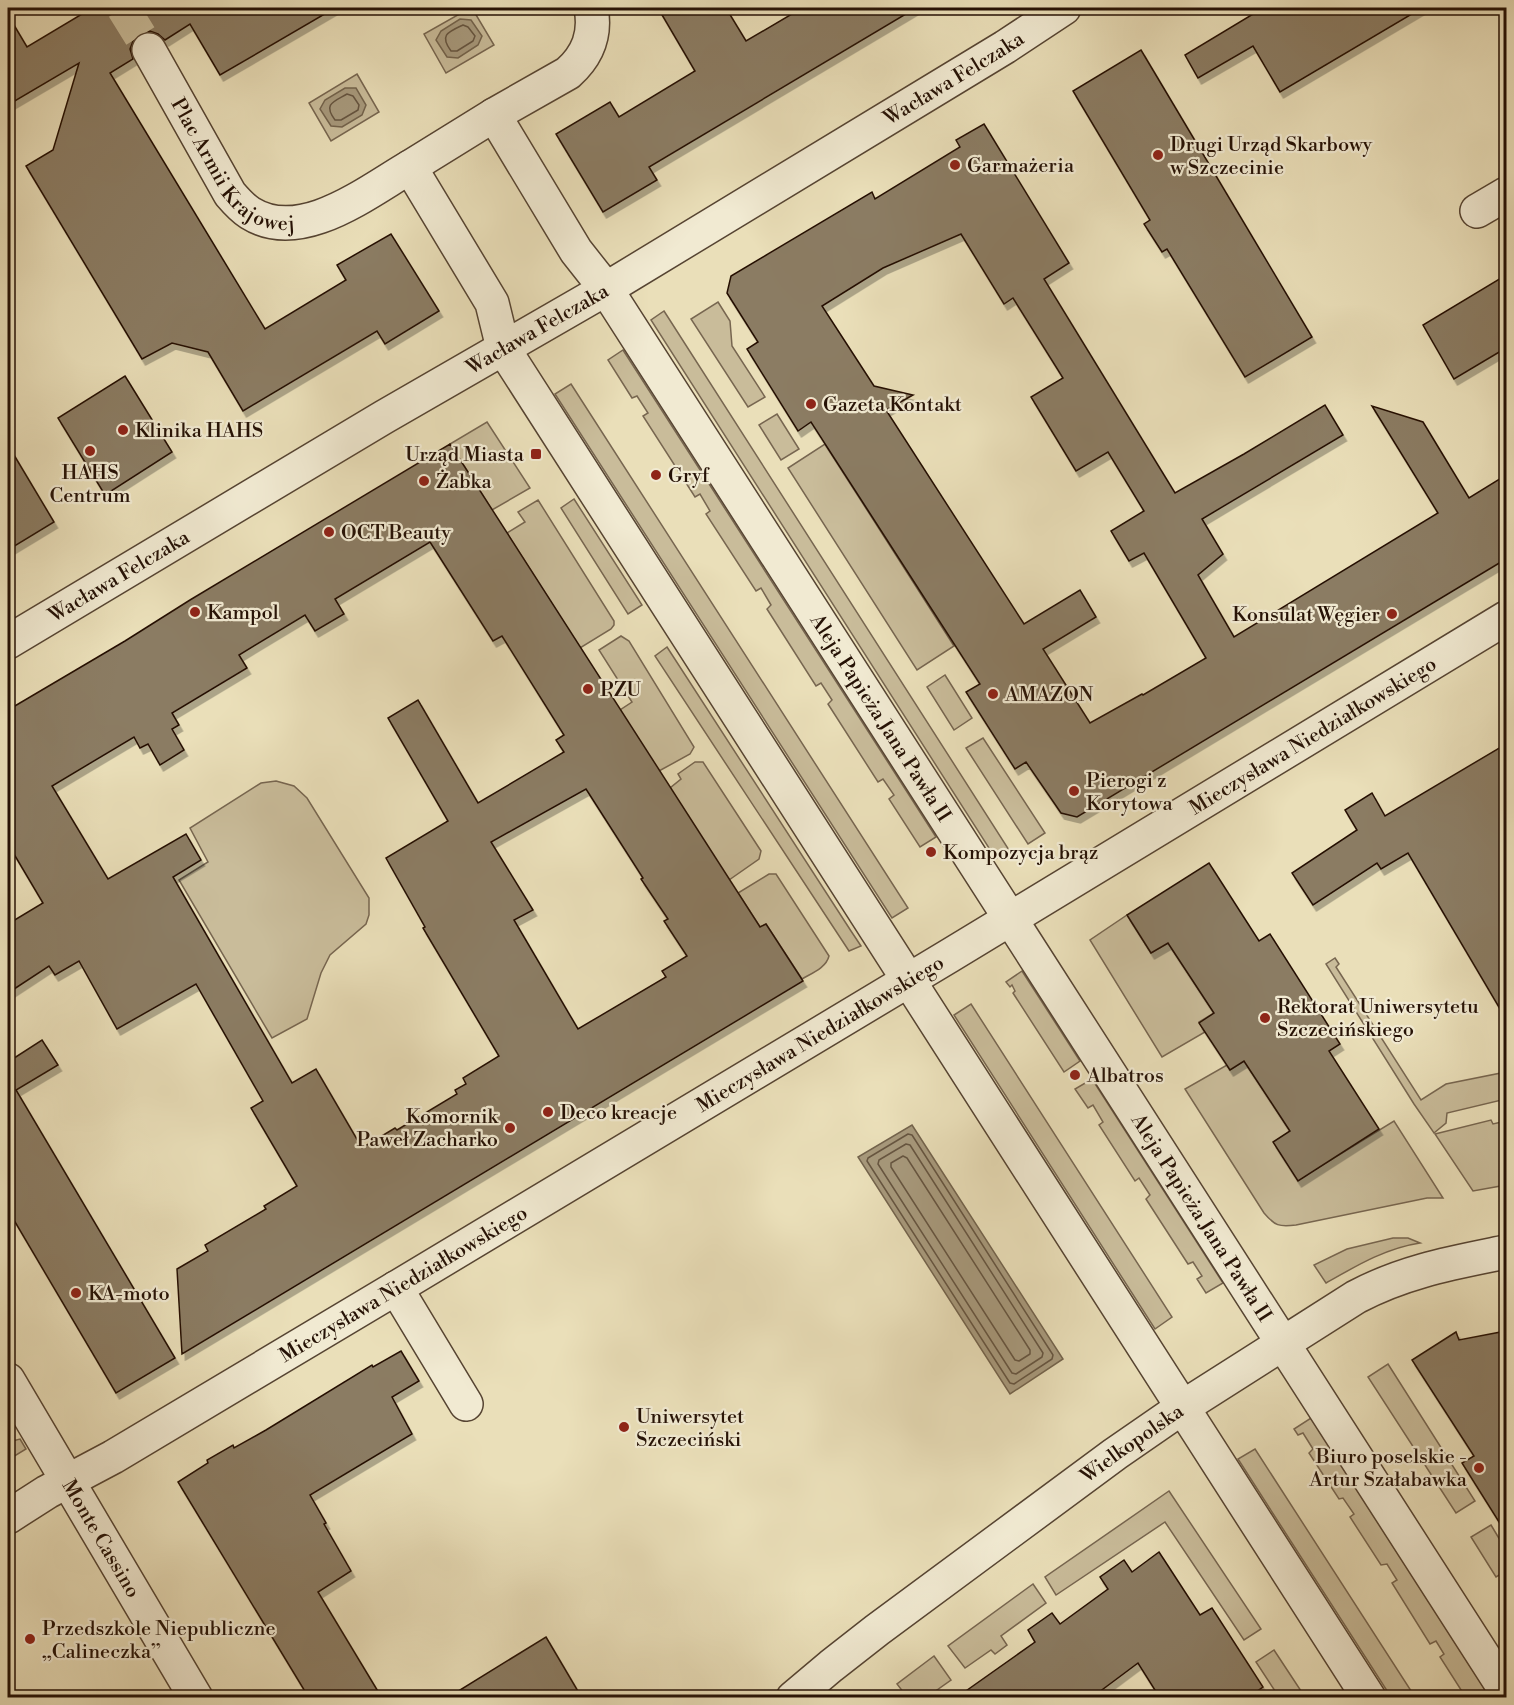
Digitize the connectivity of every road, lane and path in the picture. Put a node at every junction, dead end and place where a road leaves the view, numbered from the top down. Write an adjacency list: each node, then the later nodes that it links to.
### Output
1 (591, 8): 6 (street, Plac Armii Krajowej)
2 (1064, 8): 4 (street, Wacława Felczaka)
3 (1077, 8): 4 (street)
4 (1021, 37): 10 (street, Wacława Felczaka)
5 (149, 50): 7 (street, Plac Armii Krajowej)
6 (494, 115): 7 (street, Plac Armii Krajowej); 10 (street)
7 (410, 167): 11 (street)
8 (1506, 194): 9 (street)
9 (1477, 211)
10 (606, 289): 11 (street, Wacława Felczaka); 14 (street, Aleja Papieża Jana Pawła II)
11 (503, 348): 13 (street, Wacława Felczaka); 15 (street)
12 (1506, 618): 14 (street, Mieczysława Niedziałkowskiego)
13 (8, 642)
14 (1010, 918): 15 (street, Mieczysława Niedziałkowskiego); 18 (street, Aleja Papieża Jana Pawła II)
15 (908, 980): 17 (street, Mieczysława Niedziałkowskiego); 21 (street)
16 (1506, 1252): 18 (street, Wielkopolska)
17 (396, 1288): 20 (street); 22 (street, Mieczysława Niedziałkowskiego)
18 (1283, 1343): 21 (street, Wielkopolska); 24 (street, Aleja Papieża Jana Pawła II)
19 (8, 1380): 22 (street, Monte Cassino)
20 (466, 1404)
21 (1183, 1407): 26 (street, Wielkopolska); 27 (street)
22 (67, 1481): 23 (street, Mieczysława Niedziałkowskiego); 25 (street, Monte Cassino)
23 (8, 1516)
24 (1506, 1691)
25 (196, 1698)
26 (793, 1698)
27 (1369, 1698)

